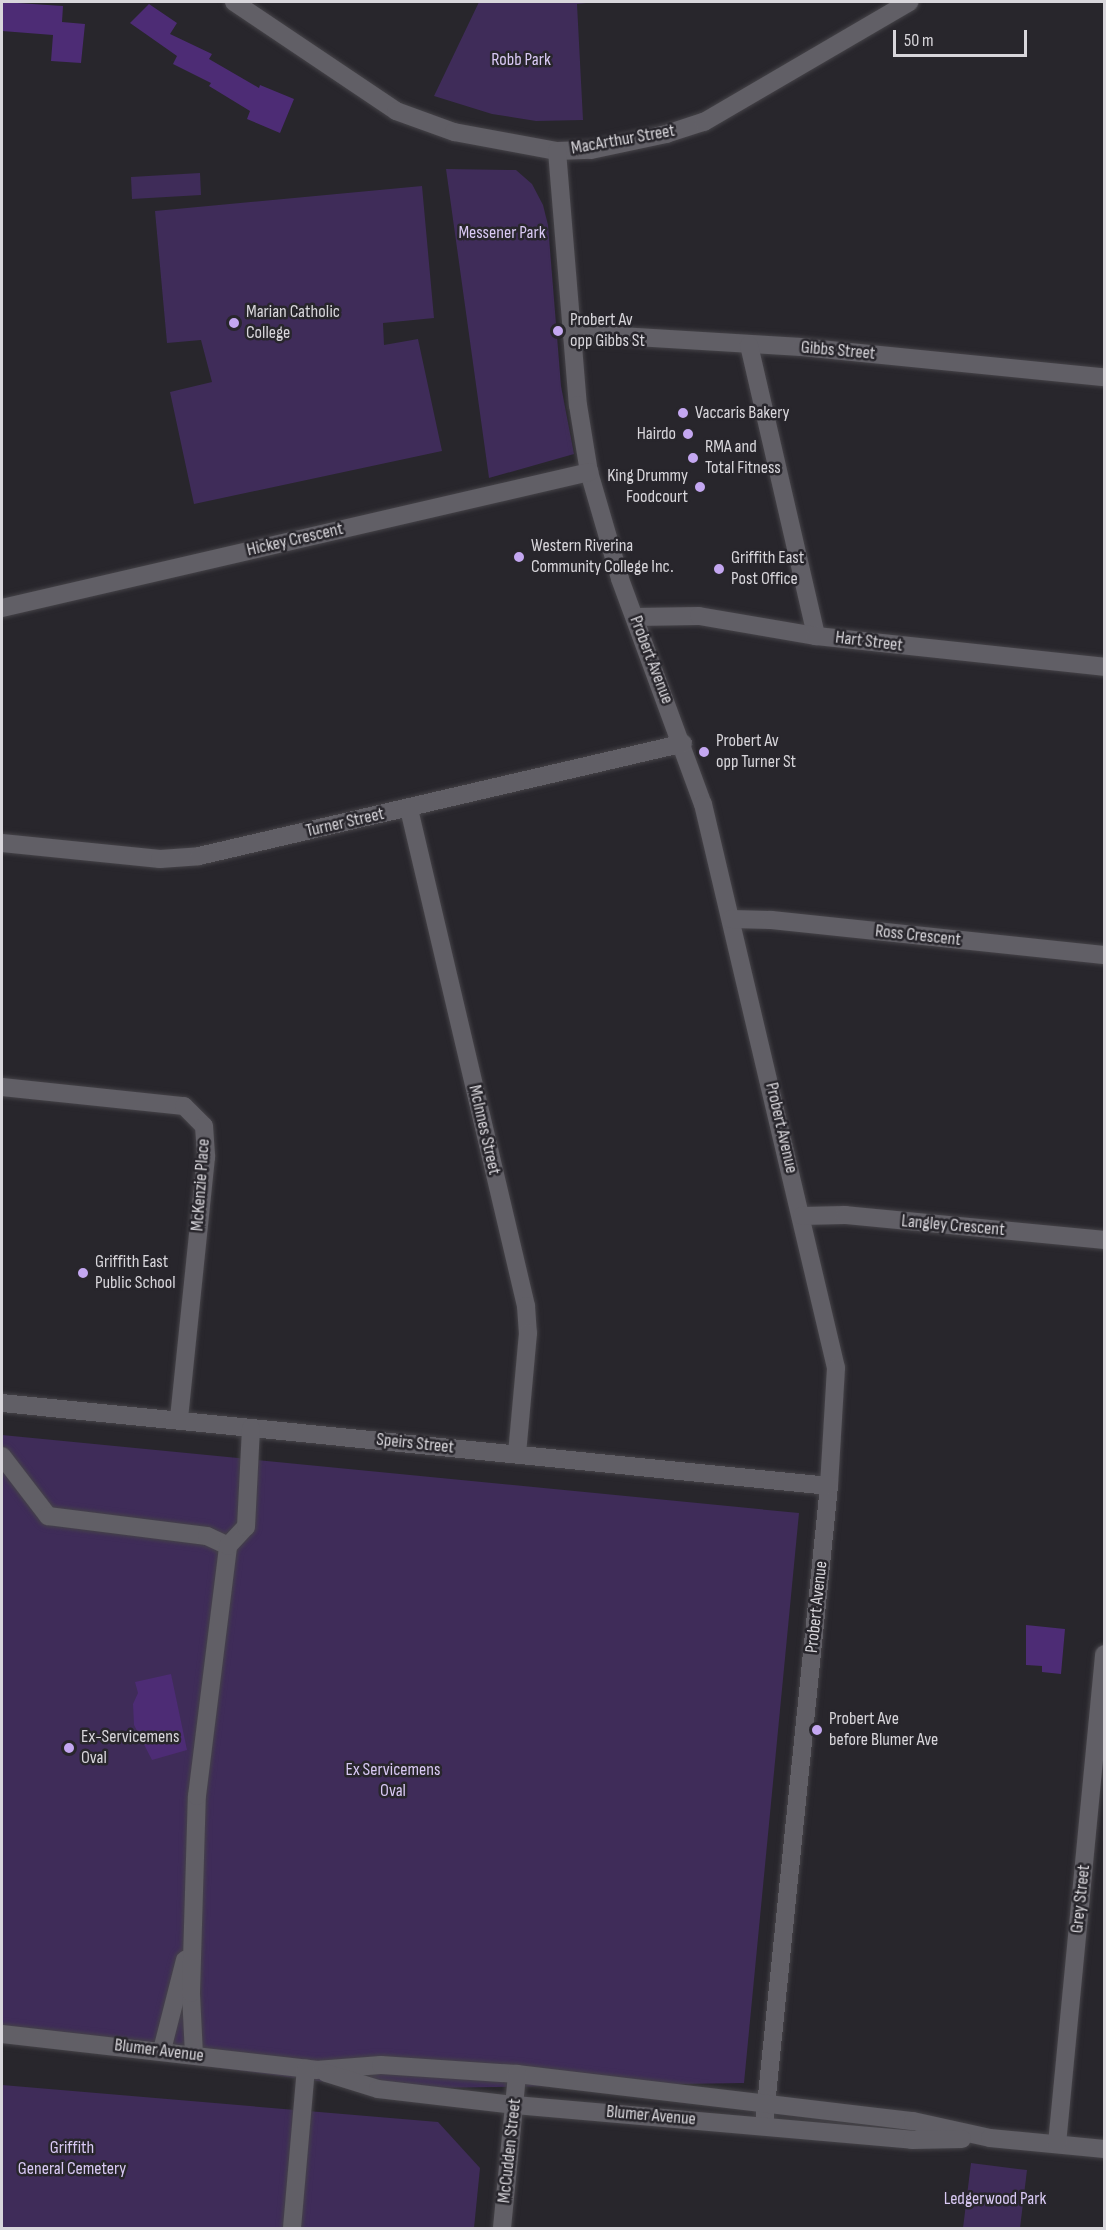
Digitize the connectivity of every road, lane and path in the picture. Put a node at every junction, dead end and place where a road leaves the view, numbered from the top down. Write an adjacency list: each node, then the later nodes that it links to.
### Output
1 (234, 2): 3 (street, MacArthur Street)
2 (909, 2): 3 (street, MacArthur Street)
3 (556, 151): 4 (street, Probert Avenue)
4 (571, 333): 5 (street, Gibbs Street); 7 (street, Probert Avenue)
5 (748, 345): 6 (street, Gibbs Street); 10 (street)
6 (1104, 377)
7 (589, 472): 8 (street, Hickey Crescent); 9 (street, Probert Avenue)
8 (2, 608)
9 (635, 617): 10 (street, Hart Street); 12 (street, Probert Avenue)
10 (816, 636): 11 (street, Hart Street)
11 (1104, 667)
12 (683, 743): 13 (street, Turner Street); 15 (street, Probert Avenue)
13 (409, 809): 14 (street, Turner Street); 23 (street, McInnes Street)
14 (2, 843)
15 (731, 919): 16 (street, Ross Crescent); 18 (street, Probert Avenue)
16 (1104, 955)
17 (2, 1087): 21 (street, McKenzie Place)
18 (802, 1216): 19 (street, Langley Crescent); 25 (street, Probert Avenue)
19 (1104, 1240)
20 (2, 1403): 21 (street, Speirs Street)
21 (179, 1420): 22 (street, Speirs Street)
22 (251, 1428): 23 (street, Speirs Street); 26 (street)
23 (517, 1454): 25 (street, Speirs Street)
24 (2, 1456): 26 (street)
25 (829, 1486): 34 (street, Probert Avenue)
26 (228, 1546): 28 (street)
27 (1104, 1654): 38 (street, Grey Street)
28 (191, 1938): 30 (street); 31 (street)
29 (2, 2034): 30 (street, Blumer Avenue)
30 (162, 2050): 31 (street, Blumer Avenue)
31 (194, 2055): 32 (street, Blumer Avenue)
32 (311, 2069): 33 (street, Blumer Avenue); 35 (street, Blumer Avenue); 40 (street)
33 (517, 2074): 34 (street, Blumer Avenue); 35 (street, McCudden Street)
34 (766, 2104): 36 (street, Probert Avenue); 37 (street, Blumer Avenue)
35 (515, 2105): 36 (street, Blumer Avenue); 41 (street, McCudden Street)
36 (764, 2125): 37 (street, Blumer Avenue)
37 (990, 2138): 38 (street, Blumer Avenue)
38 (1057, 2144): 39 (street, Blumer Avenue)
39 (1104, 2149)
40 (292, 2229)
41 (502, 2229)

